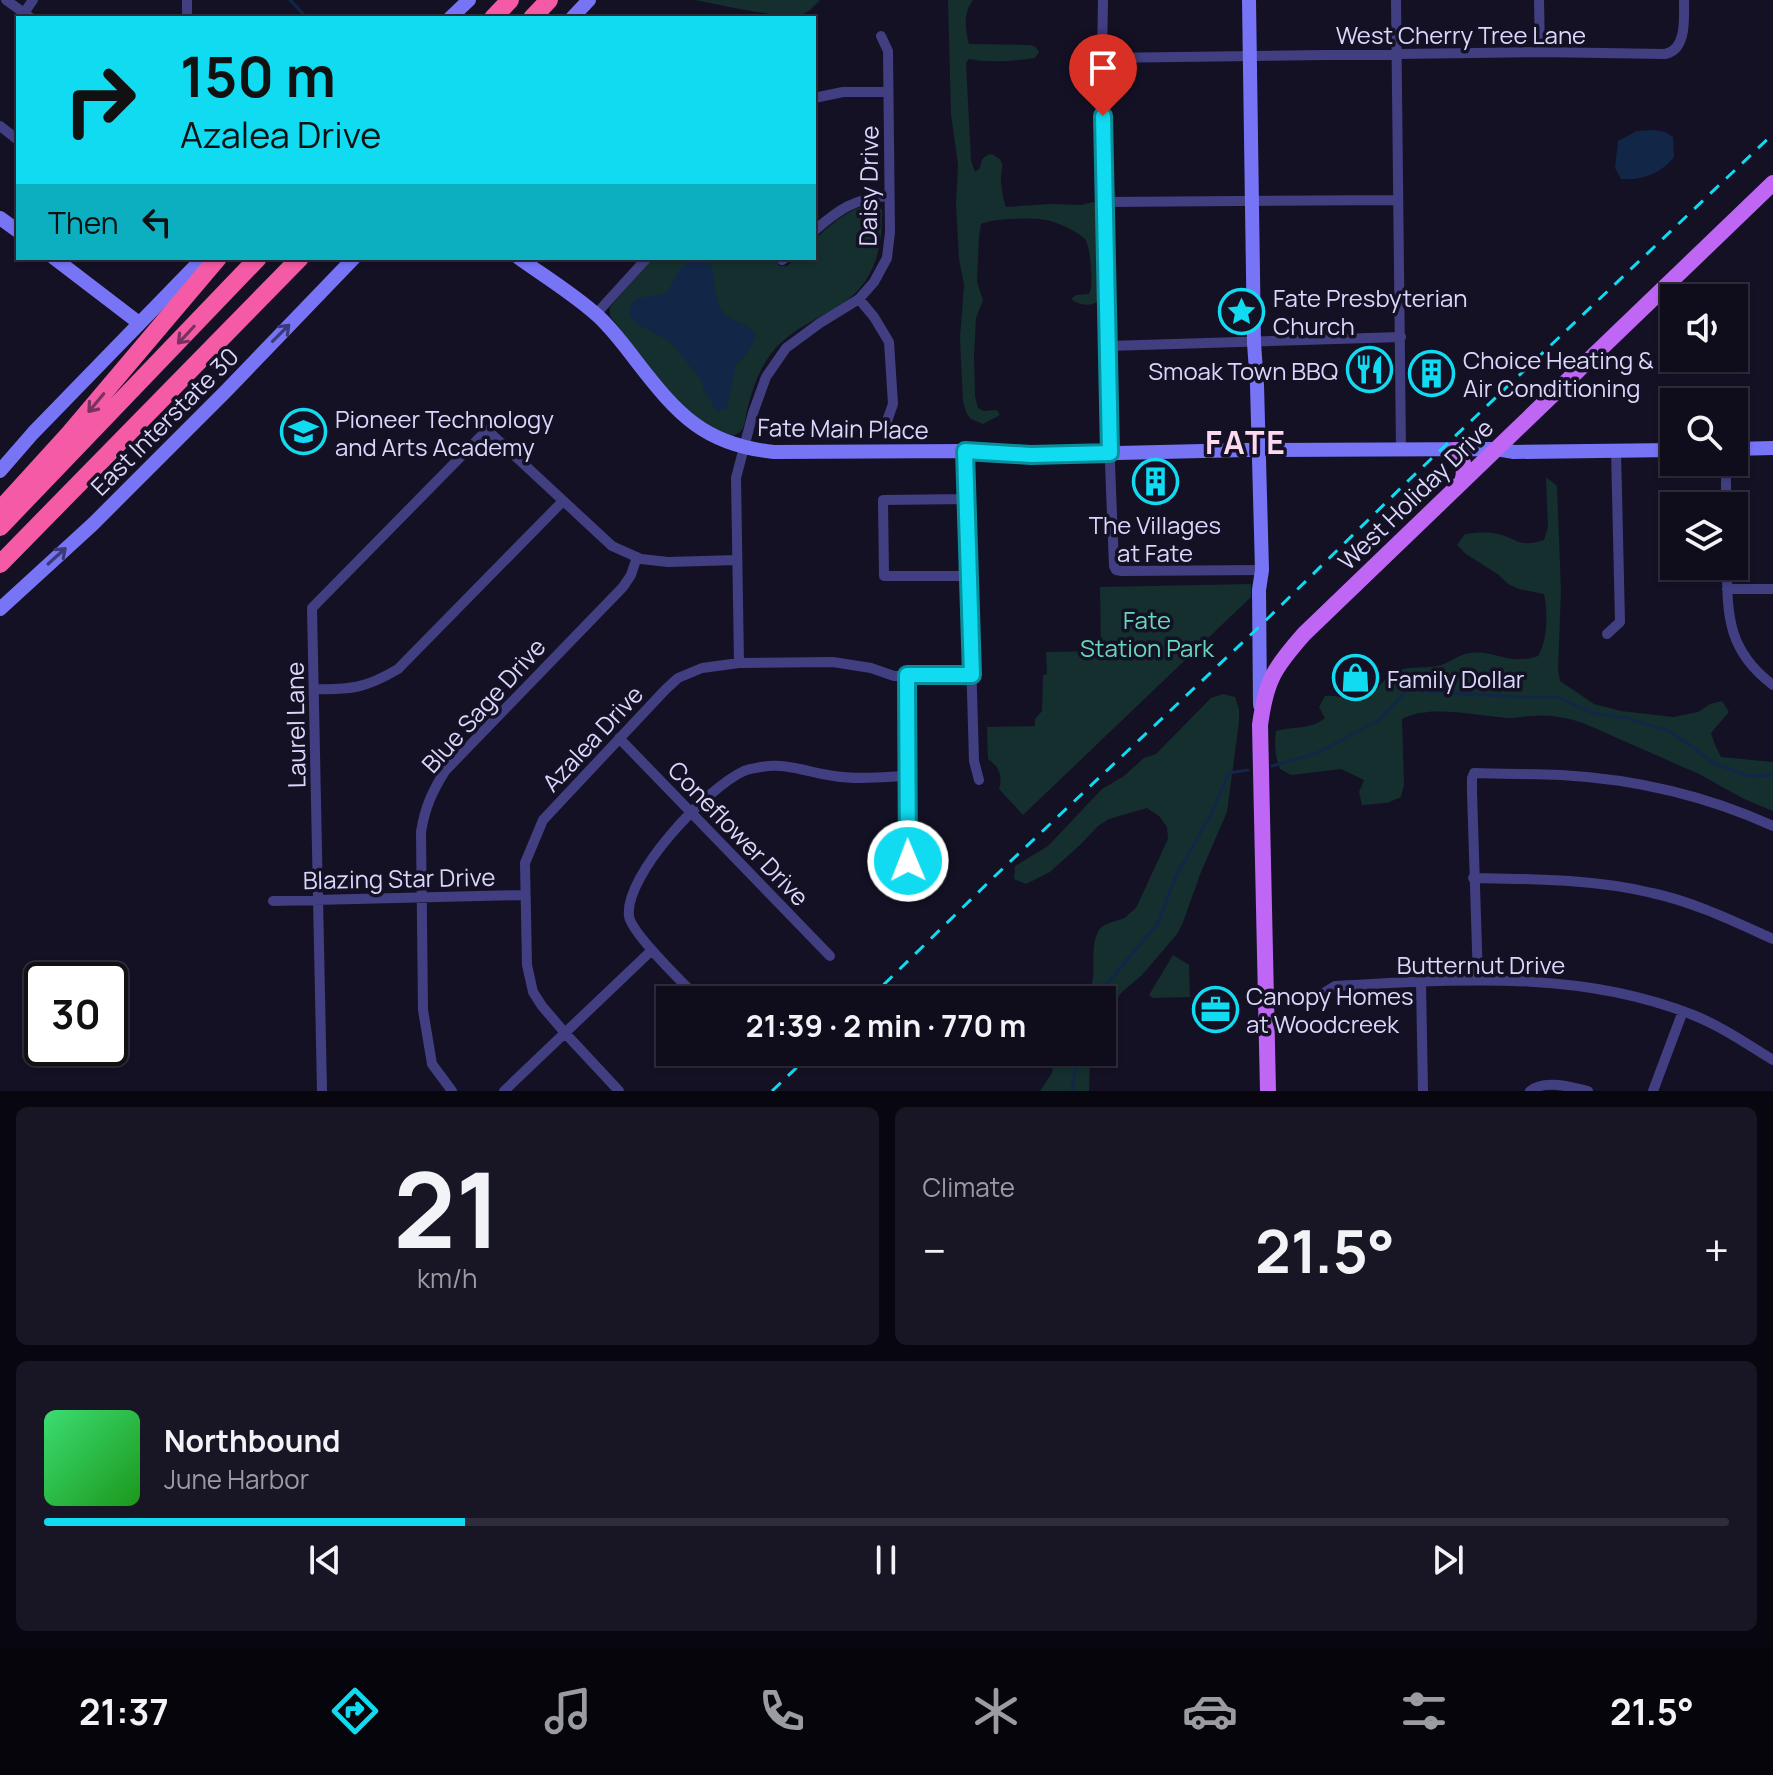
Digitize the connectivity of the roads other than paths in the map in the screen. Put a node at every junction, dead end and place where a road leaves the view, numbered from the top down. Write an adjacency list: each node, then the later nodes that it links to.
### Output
1 (6, 0): 12 (street)
2 (33, 0): 12 (street)
3 (469, 0): 13 (main road)
4 (510, 0): 14 (highway)
5 (549, 0): 15 (highway)
6 (589, 0): 16 (main road)
7 (1103, 0): 21 (street)
8 (1249, 0): 20 (main road)
9 (1396, 0): 19 (street)
10 (1539, 0): 18 (street)
11 (1684, 0): 18 (street, West Cherry Tree Lane)
12 (27, 16)
13 (452, 16)
14 (495, 16)
15 (534, 16)
16 (574, 16)
17 (881, 36): 22 (street, Daisy Drive)
18 (1540, 52): 19 (street, West Cherry Tree Lane)
19 (1396, 55): 20 (street, West Cherry Tree Lane); 28 (street)
20 (1250, 56): 21 (street, West Cherry Tree Lane); 30 (main road)
21 (1102, 58): 29 (street)
22 (888, 92): 23 (street); 27 (street, Daisy Drive)
23 (816, 98)
24 (0, 126): 25 (street)
25 (16, 138)
26 (1773, 183): 49 (main road, West Holiday Drive)
27 (889, 196): 31 (street); 40 (street, Daisy Drive)
28 (1398, 200): 30 (street); 43 (street)
29 (1105, 202): 30 (street); 45 (street)
30 (1252, 202): 44 (main road)
31 (816, 229)
32 (57, 260): 42 (main road)
33 (201, 260): 42 (main road)
34 (216, 260): 62 (highway, one-way to 62)
35 (256, 260): 63 (highway, one-way to 63)
36 (298, 260): 66 (highway)
37 (352, 260): 72 (main road, East Interstate 30, one-way to 37)
38 (522, 260): 41 (main road, Fate Main Place)
39 (645, 260): 41 (street)
40 (859, 299): 46 (street); 47 (street, Daisy Drive)
41 (596, 314): 47 (main road, Fate Main Place)
42 (139, 323): 58 (main road)
43 (1401, 337): 44 (street); 52 (street)
44 (1254, 343): 45 (street); 51 (main road)
45 (1108, 346): 57 (street)
46 (887, 421)
47 (744, 448): 56 (main road, Fate Main Place); 65 (street, Daisy Drive)
48 (1773, 448): 50 (main road)
49 (1496, 449): 53 (main road, Fate Main Place); 54 (main road, Fate Main Place); 59 (main road, West Holiday Drive)
50 (1748, 449)
51 (1259, 450): 52 (main road, Fate Main Place); 57 (main road, Fate Main Place); 67 (main road)
52 (1401, 450): 53 (main road, Fate Main Place)
53 (1455, 450): 59 (main road)
54 (1616, 450): 55 (main road, Fate Main Place); 73 (street)
55 (1660, 450)
56 (965, 451): 57 (main road, Fate Main Place); 60 (street)
57 (1110, 453): 67 (street)
58 (0, 471)
59 (1462, 482): 79 (main road, West Holiday Drive)
60 (967, 499): 68 (street); 68 (street)
61 (563, 501): 64 (street); 78 (street); 78 (street, Laurel Lane)
62 (0, 510)
63 (0, 527)
64 (637, 557): 65 (street); 88 (street, Blue Sage Drive)
65 (737, 560): 74 (street, Daisy Drive)
66 (0, 564)
67 (1262, 570): 79 (main road)
68 (969, 576): 76 (street)
69 (1727, 580): 70 (street)
70 (1727, 589): 71 (street); 77 (street)
71 (1773, 589)
72 (0, 609)
73 (1607, 634)
74 (739, 663): 75 (street, Azalea Drive); 80 (street, Azalea Drive)
75 (907, 675): 76 (street, Azalea Drive); 81 (street)
76 (972, 675): 82 (street)
77 (1773, 685)
78 (314, 689): 89 (street, Laurel Lane)
79 (1260, 725): 106 (main road, West Holiday Drive)
80 (619, 738): 83 (street, Coneflower Drive); 87 (street, Azalea Drive)
81 (907, 776): 83 (street); 85 (street)
82 (979, 780)
83 (691, 813): 92 (street); 93 (street, Coneflower Drive)
84 (1773, 826): 86 (street)
85 (908, 861)
86 (1473, 878): 91 (street); 94 (street)
87 (525, 895): 88 (street, Blazing Star Drive); 99 (street, Azalea Drive)
88 (422, 897): 89 (street, Blazing Star Drive); 103 (street, Blue Sage Drive)
89 (318, 900): 90 (street, Blazing Star Drive); 102 (street, Laurel Lane)
90 (273, 901)
91 (1773, 939)
92 (652, 950): 96 (street); 99 (street)
93 (830, 956)
94 (1478, 980): 95 (street, Butternut Drive); 98 (street, Butternut Drive)
95 (1421, 982): 97 (street, Butternut Drive); 107 (street)
96 (687, 986)
97 (1319, 996)
98 (1683, 1011): 100 (street, Butternut Drive); 109 (street)
99 (565, 1033): 104 (street); 105 (street, Azalea Drive)
100 (1773, 1060)
101 (1530, 1090): 108 (street)
102 (322, 1091)
103 (452, 1091)
104 (504, 1091)
105 (619, 1091)
106 (1268, 1091)
107 (1423, 1091)
108 (1588, 1091)
109 (1653, 1091)

